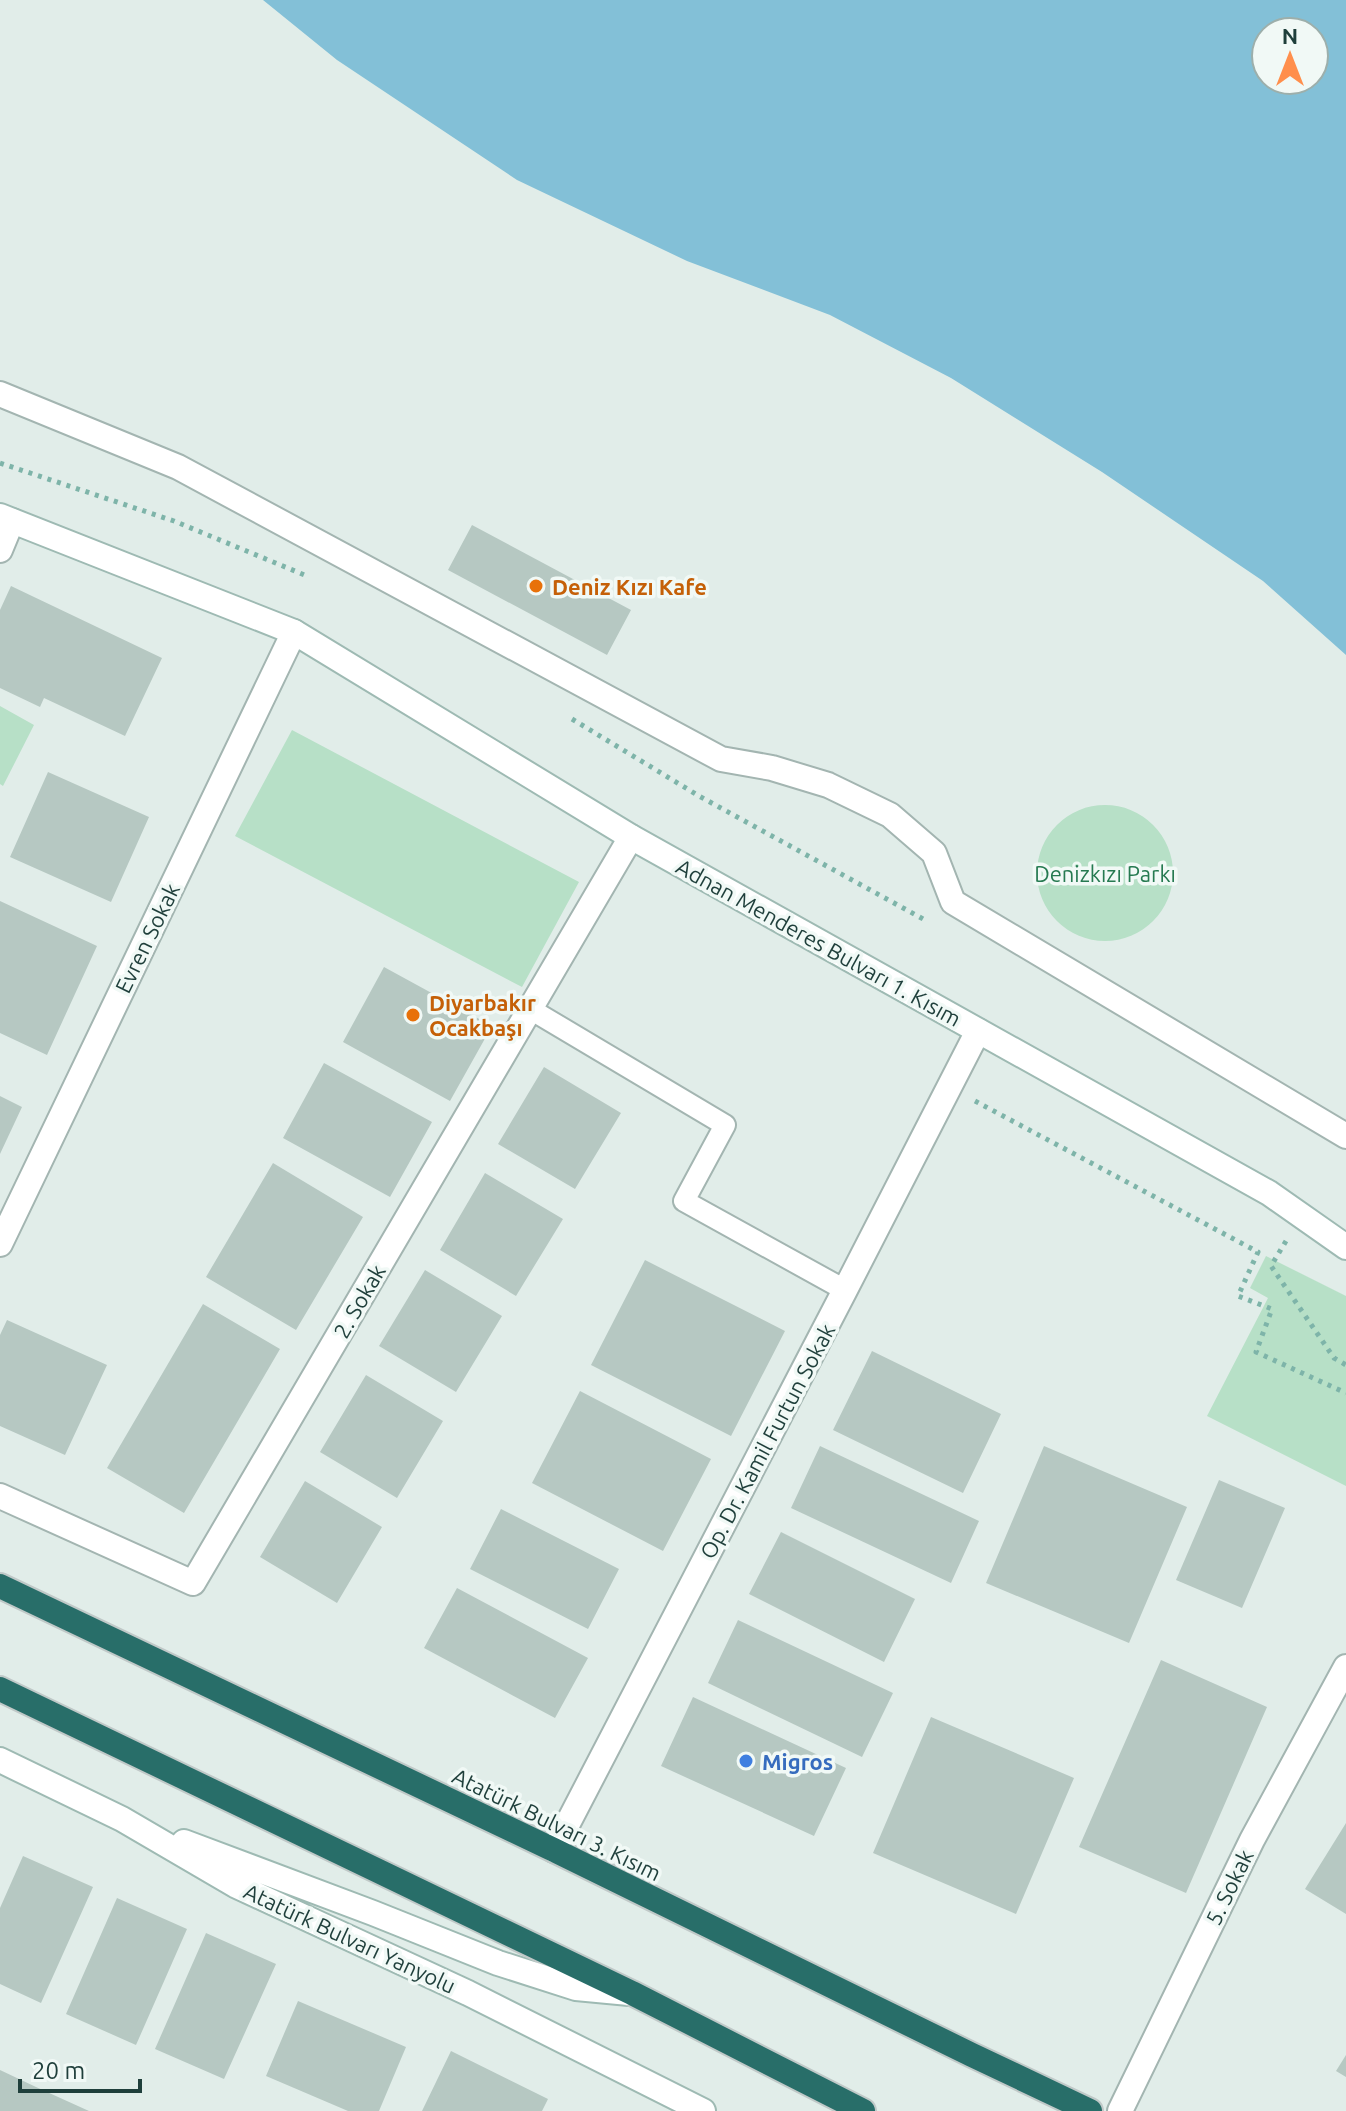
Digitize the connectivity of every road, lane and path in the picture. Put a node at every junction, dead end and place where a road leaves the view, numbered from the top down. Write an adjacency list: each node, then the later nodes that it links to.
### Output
1 (0, 394): 13 (street)
2 (0, 463): 5 (path)
3 (6, 519): 4 (street); 6 (street, Adnan Menderes Bulvarı 1. Kısım)
4 (0, 550)
5 (315, 580)
6 (294, 632): 8 (street, Adnan Menderes Bulvarı 1. Kısım); 15 (street, Evren Sokak)
7 (564, 715): 9 (path)
8 (631, 837): 10 (street, 2. Sokak); 11 (street, Adnan Menderes Bulvarı 1. Kısım)
9 (935, 926)
10 (530, 1009): 17 (lane); 20 (street, 2. Sokak)
11 (978, 1031): 12 (street, Op. Dr. Kamil Furtun Sokak); 14 (street, Adnan Menderes Bulvarı 1. Kısım)
12 (949, 1088): 17 (street, Op. Dr. Kamil Furtun Sokak); 19 (path)
13 (1346, 1136)
14 (1301, 1216): 16 (street, Adnan Menderes Bulvarı 1. Kısım); 18 (path)
15 (0, 1244)
16 (1346, 1247)
17 (845, 1290): 26 (street, Op. Dr. Kamil Furtun Sokak)
18 (1346, 1365)
19 (1346, 1393)
20 (0, 1496)
21 (0, 1586): 26 (highway, Atatürk Bulvarı 3. Kısım)
22 (1346, 1667): 31 (street, 5. Sokak)
23 (0, 1689): 27 (highway)
24 (0, 1760): 25 (street, Atatürk Bulvarı Yanyolu)
25 (122, 1819): 27 (street); 28 (street, Atatürk Bulvarı Yanyolu)
26 (554, 1850): 30 (highway, Atatürk Bulvarı 3. Kısım)
27 (632, 1993): 29 (highway)
28 (703, 2111)
29 (863, 2111)
30 (1090, 2111)
31 (1120, 2111)

